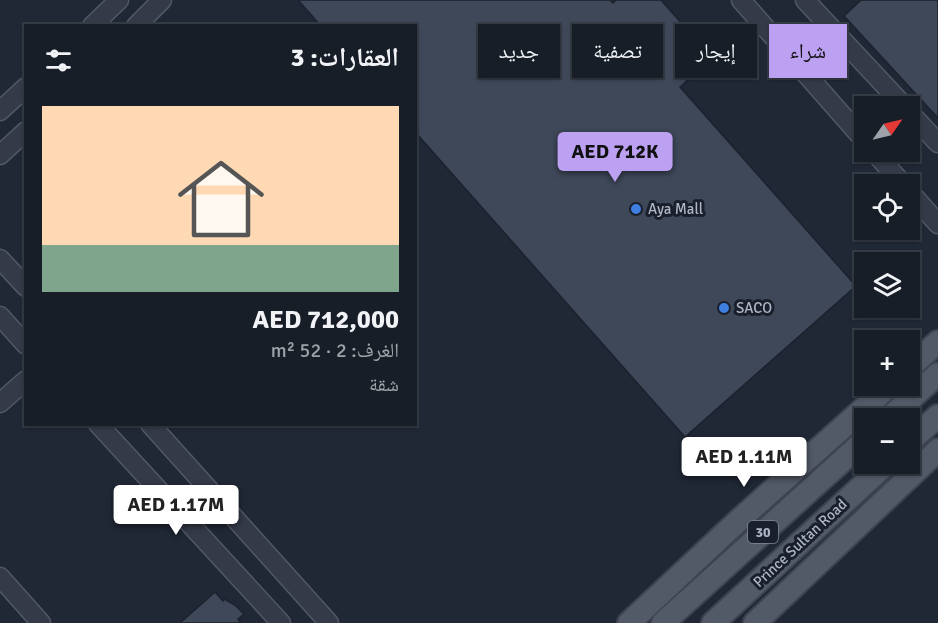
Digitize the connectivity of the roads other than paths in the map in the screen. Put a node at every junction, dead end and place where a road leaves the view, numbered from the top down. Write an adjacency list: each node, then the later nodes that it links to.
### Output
1 (119, 0): 5 (street)
2 (162, 0): 6 (street)
3 (741, 0): 11 (street)
4 (810, 2): 8 (street)
5 (94, 24)
6 (138, 24)
7 (24, 89): 9 (street)
8 (895, 96)
9 (0, 111)
10 (920, 123): 13 (street)
11 (854, 129)
12 (24, 133): 14 (street)
13 (938, 142)
14 (0, 155)
15 (883, 162): 16 (street)
16 (894, 174)
17 (920, 204): 18 (street)
18 (938, 224)
19 (0, 259): 20 (street)
20 (24, 285)
21 (0, 316): 23 (street)
22 (938, 342): 24 (main road)
23 (24, 343)
24 (920, 358)
25 (938, 374): 29 (main road)
26 (24, 382): 28 (street)
27 (878, 396): 43 (main road)
28 (0, 403)
29 (900, 408)
30 (938, 416): 33 (main road)
31 (100, 426): 41 (street)
32 (152, 426): 42 (street)
33 (920, 432)
34 (854, 450): 44 (main road, 30)
35 (938, 450): 36 (main road)
36 (920, 458)
37 (875, 474): 45 (main road, Prince Sultan Road / 30)
38 (901, 474): 46 (main road)
39 (0, 577): 40 (street)
40 (42, 623)
41 (281, 623)
42 (329, 623)
43 (629, 623)
44 (663, 623)
45 (713, 623)
46 (755, 623)

